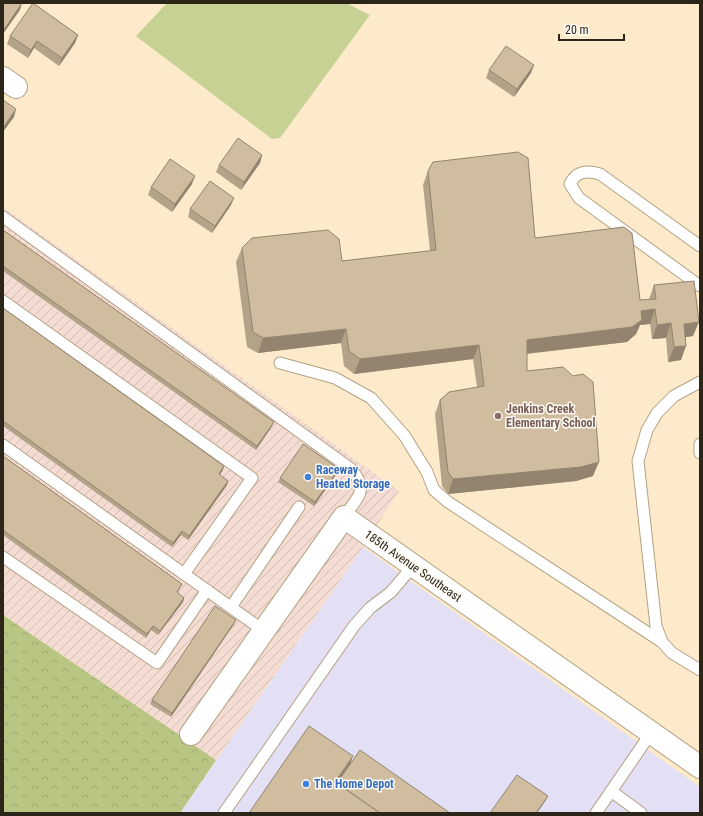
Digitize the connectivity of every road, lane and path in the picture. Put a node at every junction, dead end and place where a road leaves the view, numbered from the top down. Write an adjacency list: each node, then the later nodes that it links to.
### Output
1 (3, 216): 11 (lane)
2 (700, 246): 3 (lane)
3 (700, 286)
4 (3, 301): 14 (lane)
5 (280, 363): 18 (lane)
6 (700, 382): 18 (lane)
7 (700, 444): 9 (lane)
8 (3, 445): 14 (lane)
9 (700, 453)
10 (299, 507): 16 (lane)
11 (344, 518): 13 (street, 185th Avenue Southeast); 17 (street)
12 (3, 557): 15 (lane)
13 (413, 566): 20 (street, 185th Avenue Southeast); 24 (lane)
14 (184, 574): 15 (lane)
15 (207, 590): 16 (lane)
16 (230, 607): 17 (lane)
17 (264, 630): 21 (street)
18 (662, 642): 19 (lane)
19 (700, 670)
20 (651, 733): 22 (street, 185th Avenue Southeast); 23 (lane)
21 (191, 734)
22 (700, 767)
23 (611, 791): 25 (lane); 26 (lane)
24 (224, 813)
25 (596, 813)
26 (641, 813)

